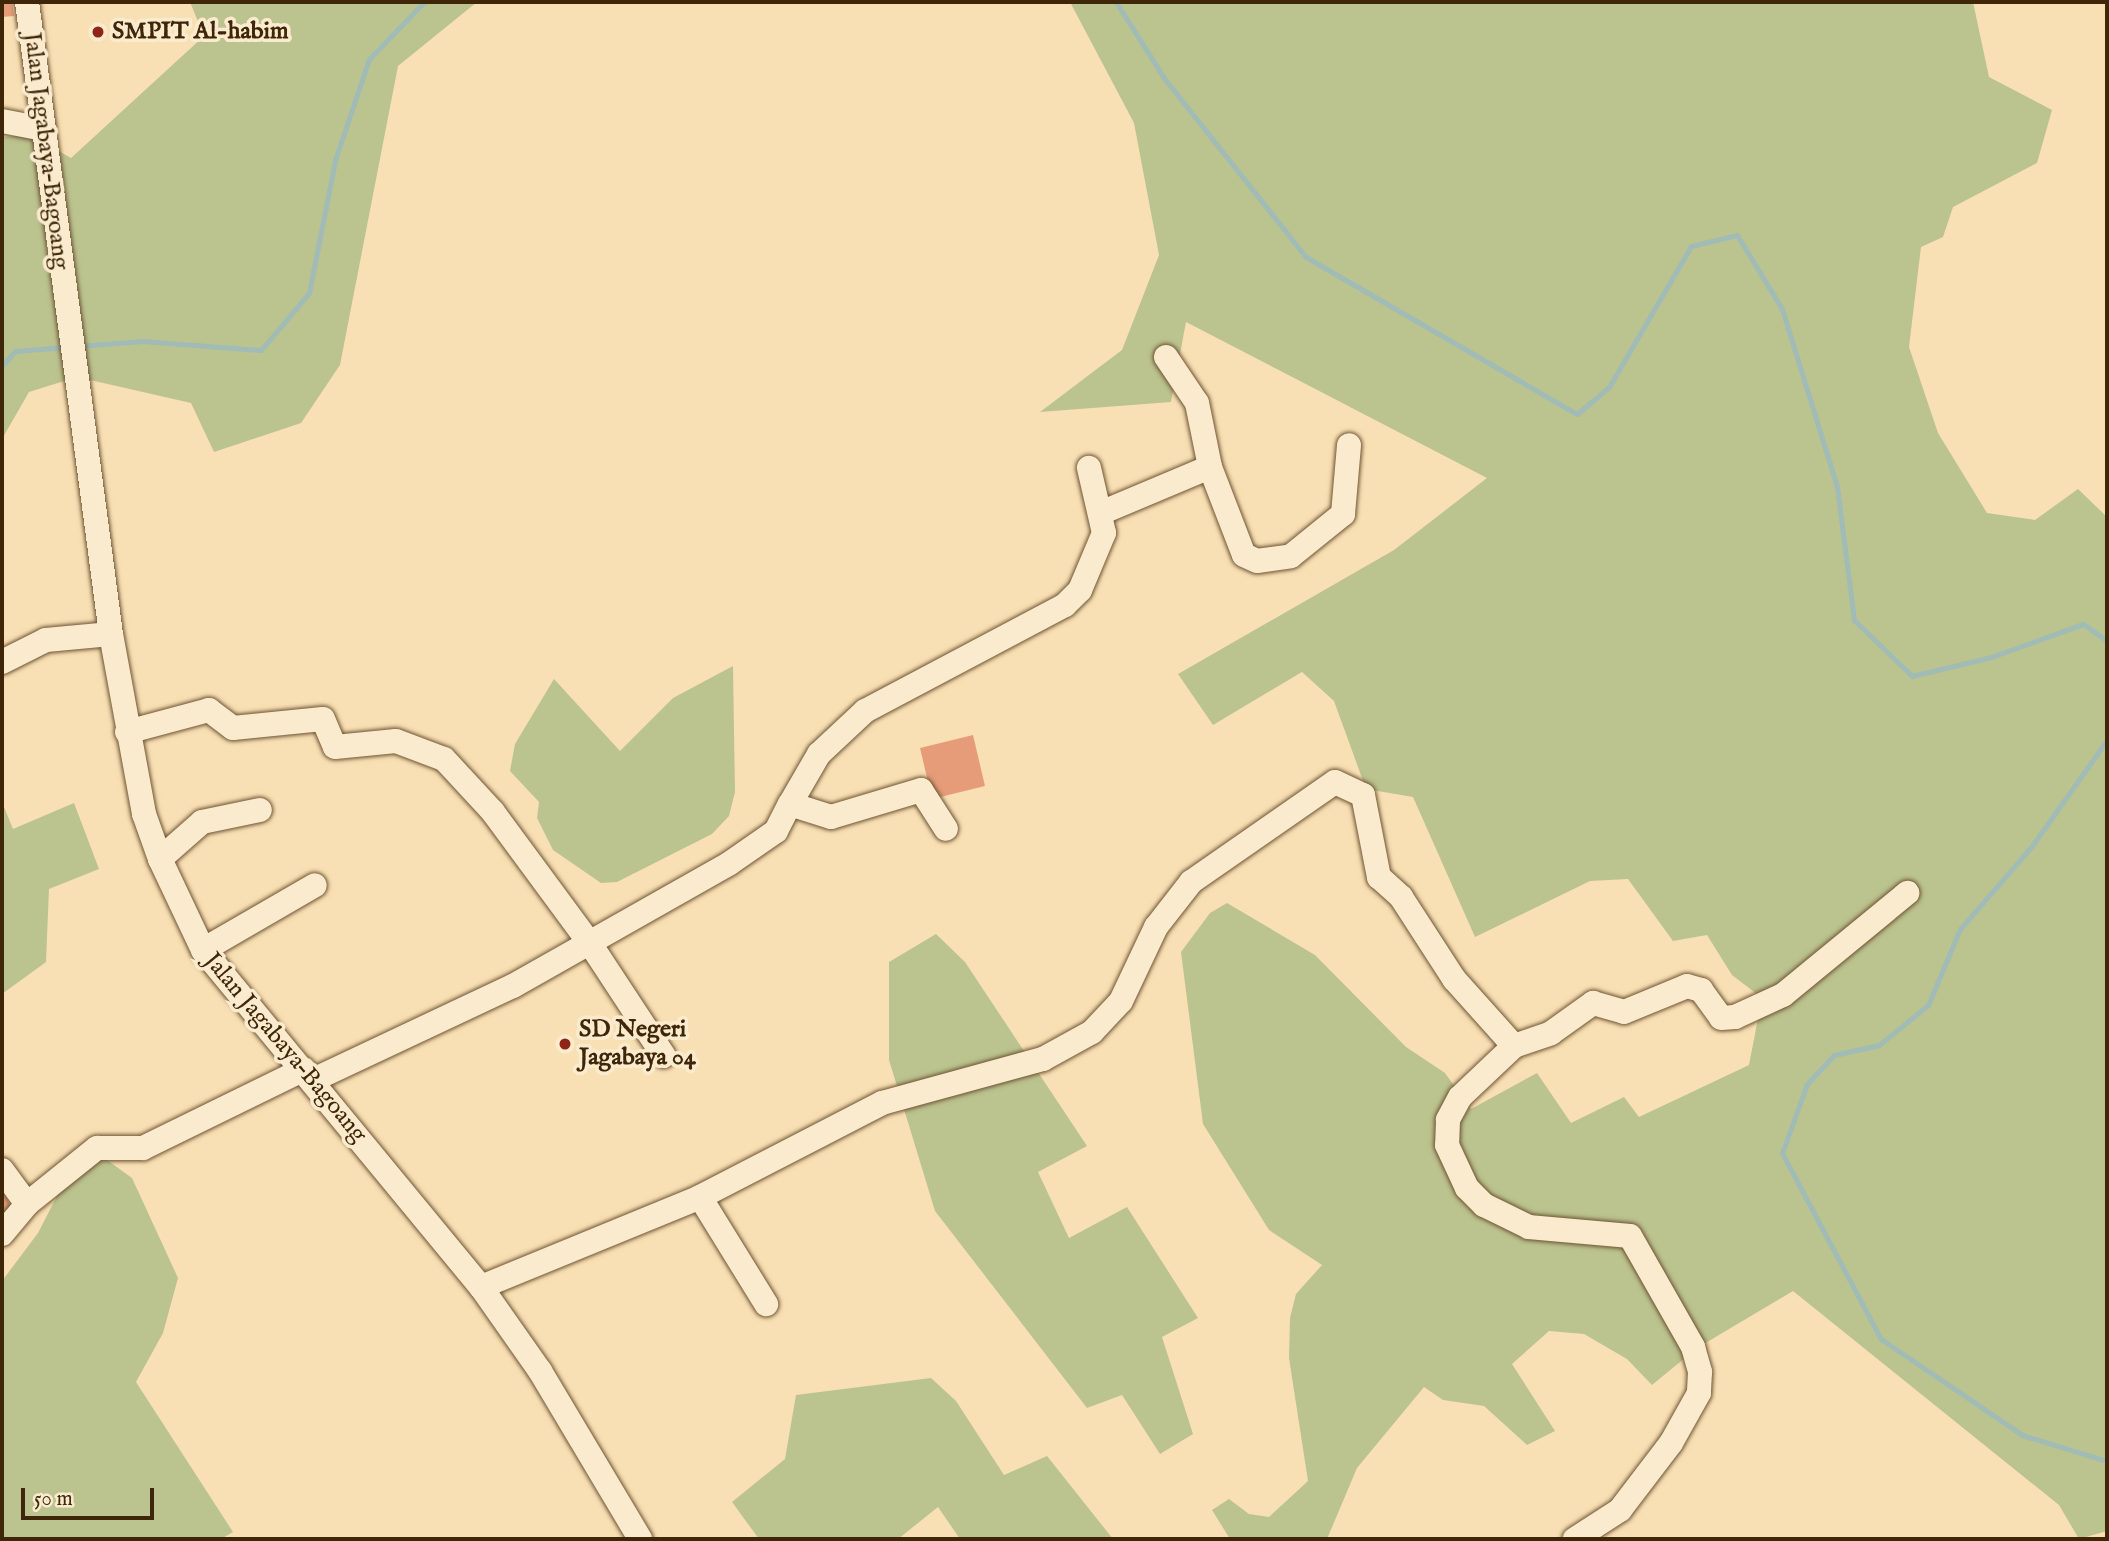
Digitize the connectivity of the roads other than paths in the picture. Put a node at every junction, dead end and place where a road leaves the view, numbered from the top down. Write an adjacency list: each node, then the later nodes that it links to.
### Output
1 (27, 2): 3 (street, Jalan Jagabaya–Bagoang)
2 (2, 121): 3 (street)
3 (43, 129): 9 (street, Jalan Jagabaya–Bagoang)
4 (1166, 357): 6 (street)
5 (1349, 445): 6 (street)
6 (1210, 467): 8 (street)
7 (1089, 468): 8 (street)
8 (1103, 512): 12 (street)
9 (111, 634): 10 (street); 11 (street, Jalan Jagabaya–Bagoang)
10 (2, 662)
11 (127, 732): 15 (street, Jalan Jagabaya–Bagoang); 18 (street)
12 (790, 804): 14 (street); 18 (street)
13 (260, 810): 15 (street)
14 (946, 830)
15 (160, 859): 19 (street, Jalan Jagabaya–Bagoang)
16 (315, 885): 19 (street)
17 (1907, 893): 20 (street)
18 (589, 942): 21 (street); 22 (street)
19 (202, 950): 22 (street, Jalan Jagabaya–Bagoang)
20 (1514, 1046): 24 (street); 30 (street)
21 (664, 1056)
22 (309, 1074): 25 (street); 27 (street, Jalan Jagabaya–Bagoang)
23 (2, 1170): 25 (street)
24 (700, 1197): 27 (street); 28 (street)
25 (27, 1204): 26 (street)
26 (2, 1234)
27 (481, 1287): 29 (street, Jalan Jagabaya–Bagoang)
28 (766, 1304)
29 (640, 1539)
30 (1575, 1539)

